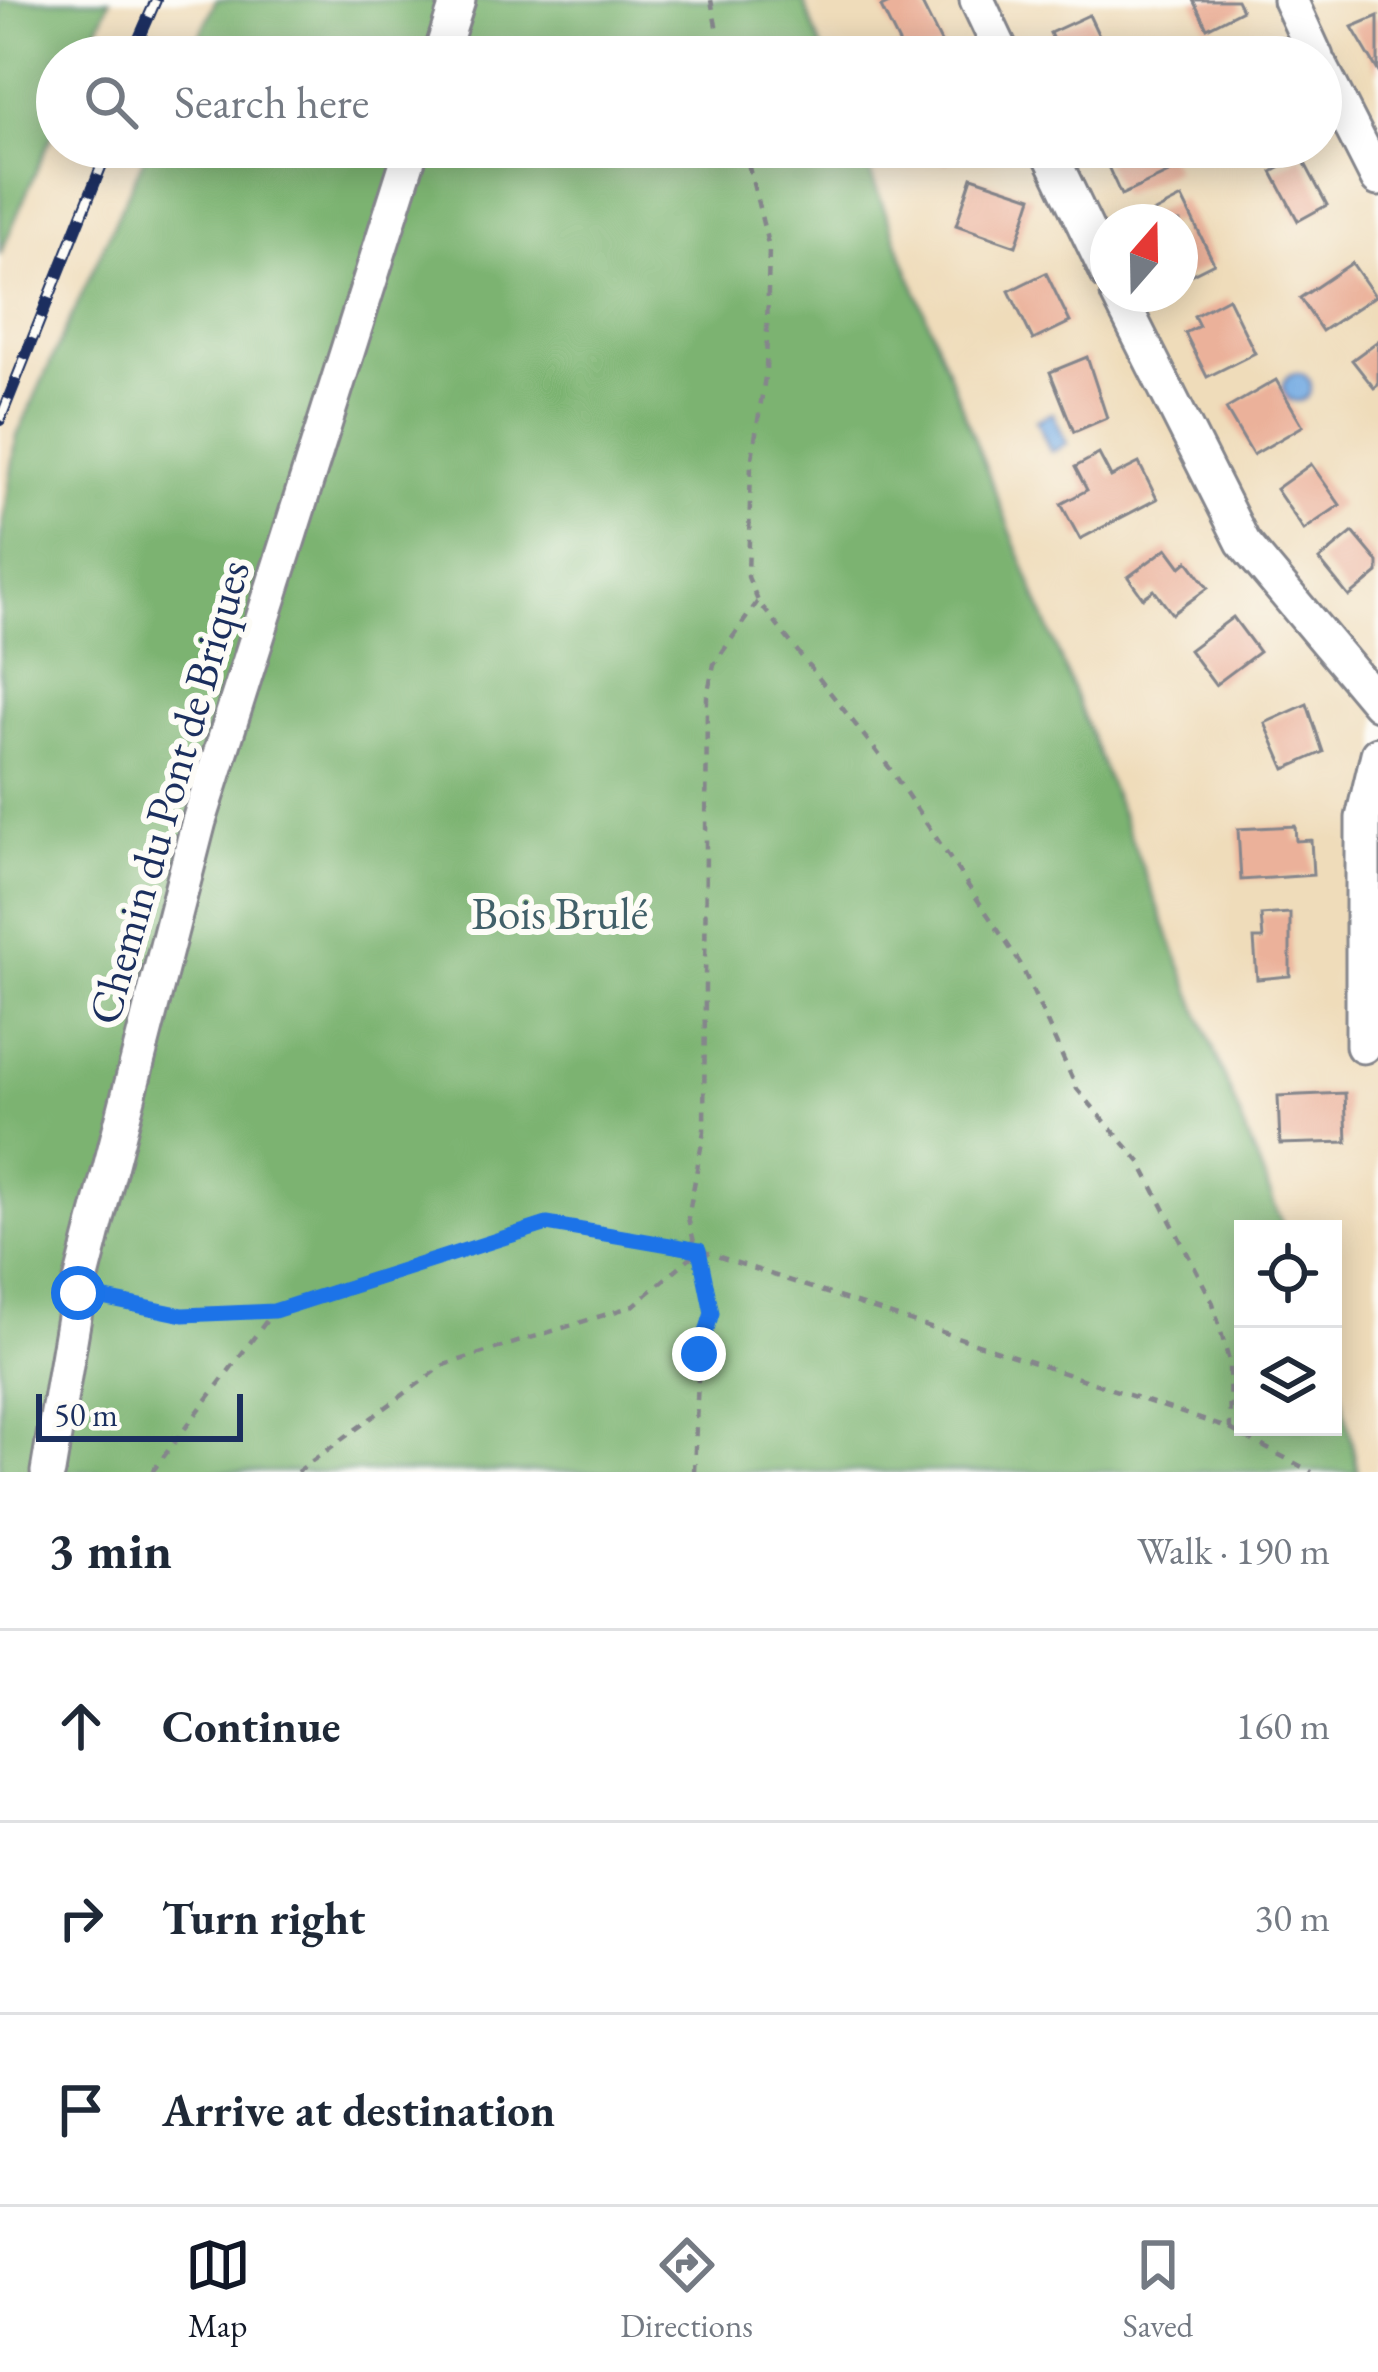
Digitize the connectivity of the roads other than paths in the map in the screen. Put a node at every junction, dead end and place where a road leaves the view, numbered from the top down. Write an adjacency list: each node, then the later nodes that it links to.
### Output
1 (458, 0): 4 (street)
2 (977, 0): 5 (street)
3 (1290, 0): 6 (street)
4 (447, 36)
5 (994, 36)
6 (1306, 36)
7 (1342, 108): 10 (street)
8 (405, 168): 16 (street, Chemin du Pont de Briques)
9 (1057, 168): 11 (street)
10 (1378, 178)
11 (1090, 237)
12 (1127, 312): 13 (street)
13 (1378, 703)
14 (1378, 754): 15 (street)
15 (1363, 1046)
16 (48, 1472)

